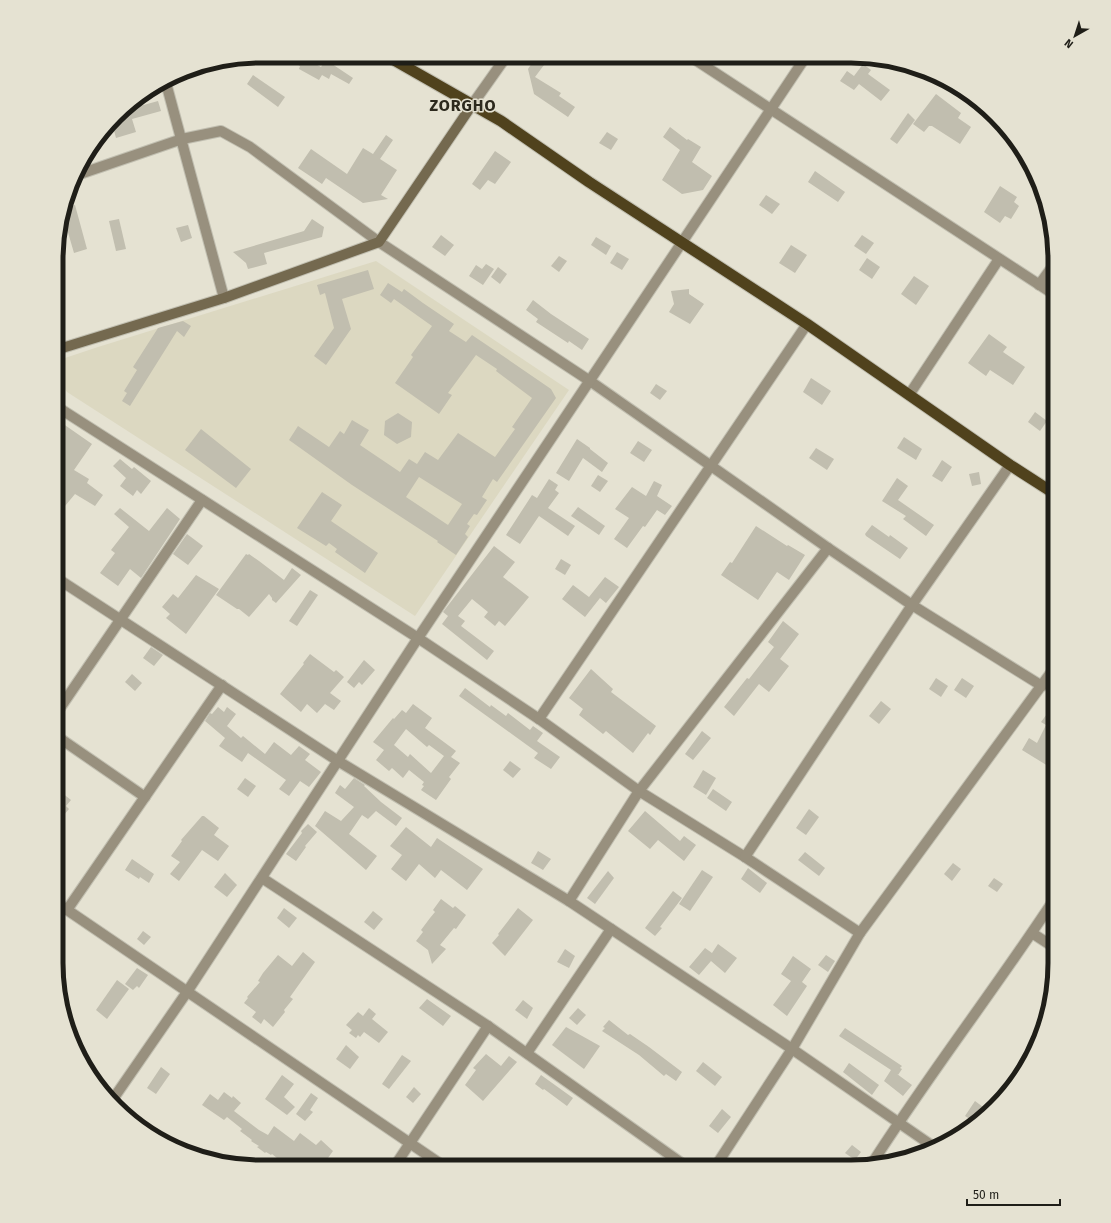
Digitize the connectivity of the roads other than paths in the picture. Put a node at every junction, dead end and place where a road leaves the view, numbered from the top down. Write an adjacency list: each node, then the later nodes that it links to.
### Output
1 (399, 63): 6 (highway)
2 (502, 63): 6 (street)
3 (700, 63): 7 (street)
4 (802, 63): 7 (street)
5 (167, 86): 8 (street)
6 (472, 105): 10 (main road); 11 (highway)
7 (770, 110): 11 (street); 12 (street)
8 (182, 139): 9 (street); 10 (street); 16 (street)
9 (83, 174)
10 (379, 242): 16 (main road); 19 (street)
11 (682, 242): 17 (highway); 19 (street)
12 (999, 259): 14 (street); 20 (street)
13 (1048, 273): 14 (street)
14 (1039, 285): 15 (street)
15 (1048, 291)
16 (224, 298): 18 (main road)
17 (807, 324): 20 (highway); 23 (street)
18 (63, 348)
19 (590, 381): 23 (street); 30 (street)
20 (909, 395): 22 (highway)
21 (63, 411): 25 (street)
22 (1010, 465): 24 (highway); 28 (street)
23 (712, 466): 26 (street); 35 (street)
24 (1048, 489)
25 (202, 500): 29 (street); 30 (street)
26 (828, 548): 28 (street); 38 (street)
27 (63, 582): 29 (street)
28 (912, 605): 33 (street); 40 (street)
29 (120, 620): 32 (street); 34 (street)
30 (418, 638): 35 (street); 37 (street)
31 (1048, 677): 33 (street)
32 (222, 686): 37 (street); 39 (street)
33 (1042, 686): 47 (street)
34 (63, 704)
35 (539, 719): 38 (street)
36 (63, 740): 39 (street)
37 (338, 761): 41 (street); 42 (street)
38 (639, 791): 40 (street); 42 (street)
39 (145, 797): 45 (street)
40 (745, 857): 47 (street)
41 (262, 878): 50 (street); 51 (street)
42 (569, 901): 46 (street)
43 (63, 907): 45 (street)
44 (1048, 909): 48 (street)
45 (67, 910): 50 (street)
46 (611, 929): 52 (street); 53 (street)
47 (860, 933): 52 (street)
48 (1032, 933): 49 (street); 55 (street)
49 (1048, 943)
50 (187, 992): 54 (street); 56 (street)
51 (488, 1026): 53 (street); 56 (street)
52 (792, 1049): 55 (street); 62 (street)
53 (527, 1053): 61 (street)
54 (115, 1096)
55 (898, 1122): 57 (street); 58 (street)
56 (410, 1143): 59 (street); 60 (street)
57 (928, 1144)
58 (875, 1158)
59 (399, 1160)
60 (435, 1160)
61 (677, 1160)
62 (720, 1160)

